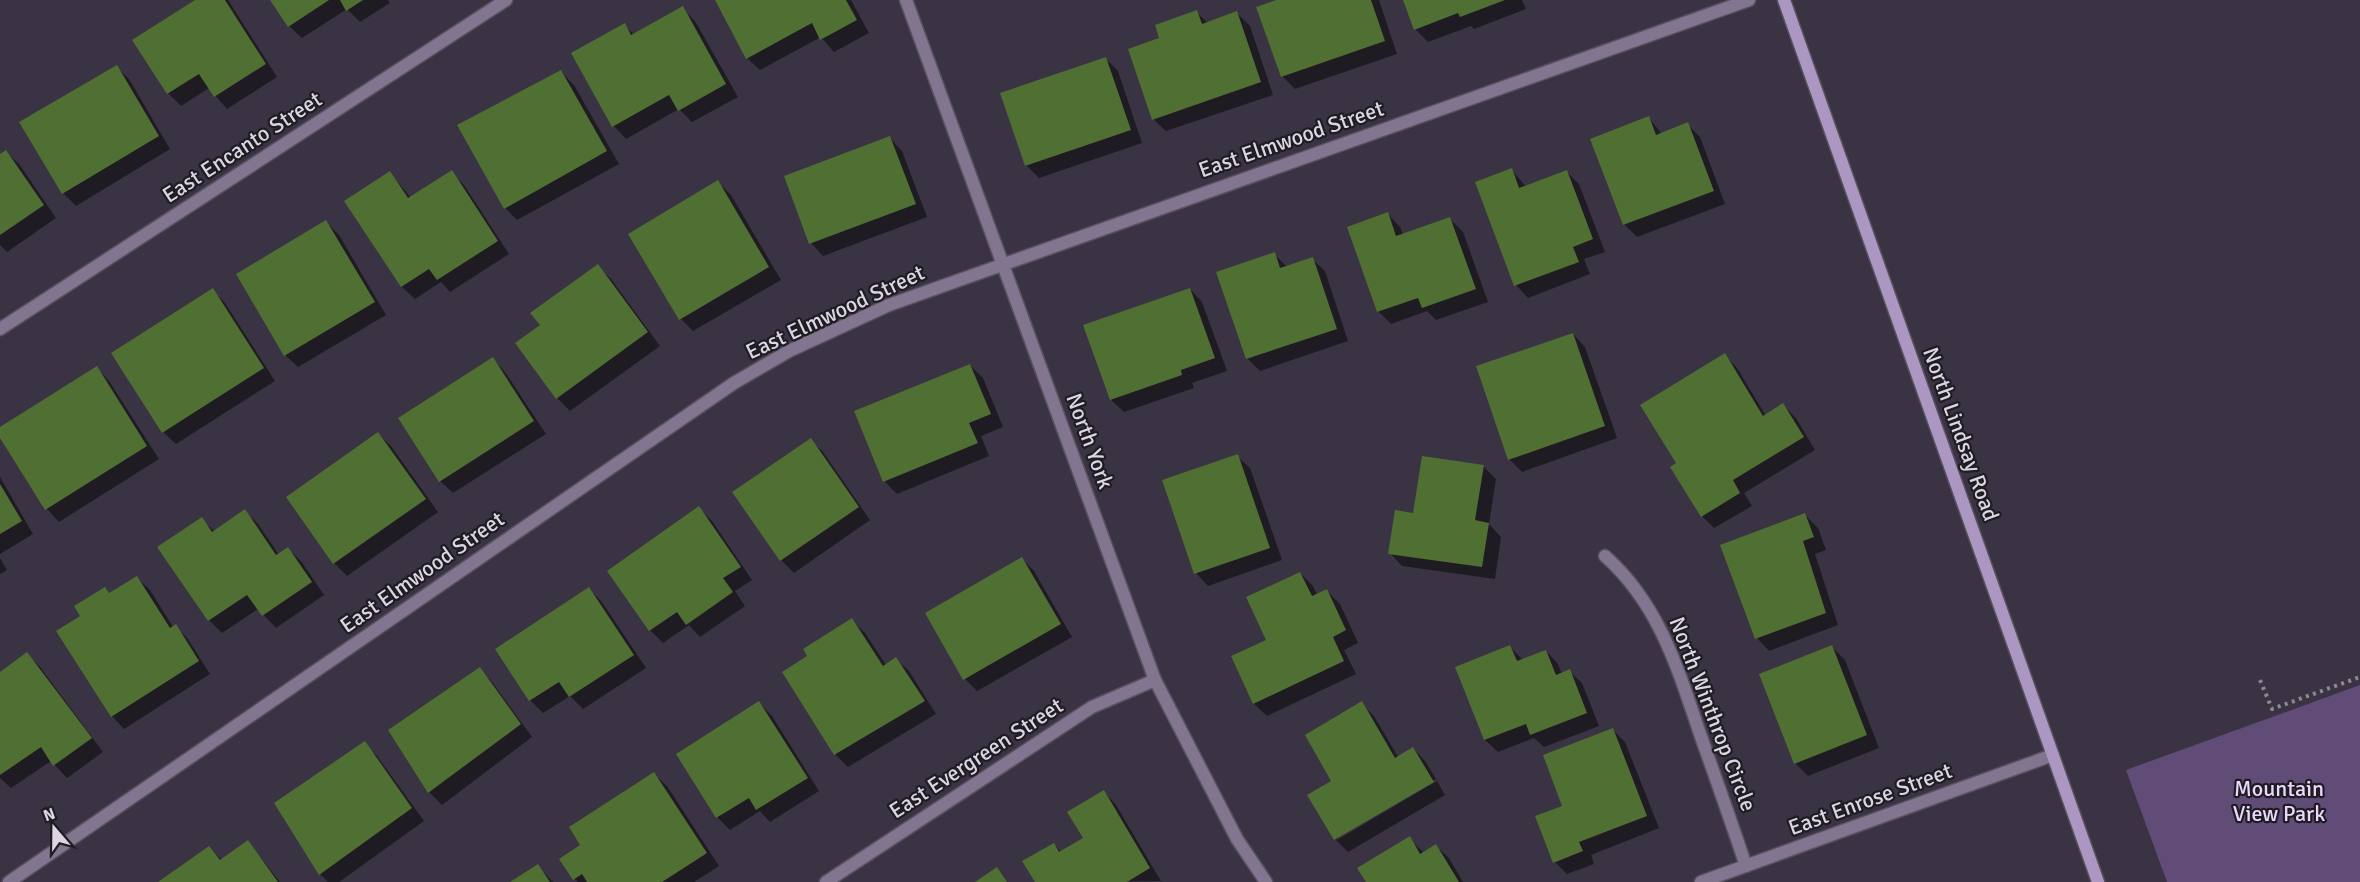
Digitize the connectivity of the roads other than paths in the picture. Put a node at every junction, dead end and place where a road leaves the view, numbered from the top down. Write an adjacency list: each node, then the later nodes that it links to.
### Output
1 (506, 0): 6 (street, East Encanto Street)
2 (906, 0): 5 (street, North York)
3 (1749, 0): 5 (street, East Elmwood Street)
4 (1784, 0): 9 (main road, North Lindsay Road)
5 (1003, 263): 8 (street, North York); 11 (street, East Elmwood Street)
6 (0, 329)
7 (1605, 556): 10 (street, North Winthrop Circle)
8 (1155, 680): 12 (street, East Evergreen Street); 13 (street, North York)
9 (2053, 755): 10 (street, East Enrose Street); 15 (main road, North Lindsay Road)
10 (1746, 866): 14 (street, East Enrose Street)
11 (9, 882)
12 (826, 882)
13 (1266, 882)
14 (1701, 882)
15 (2098, 882)

